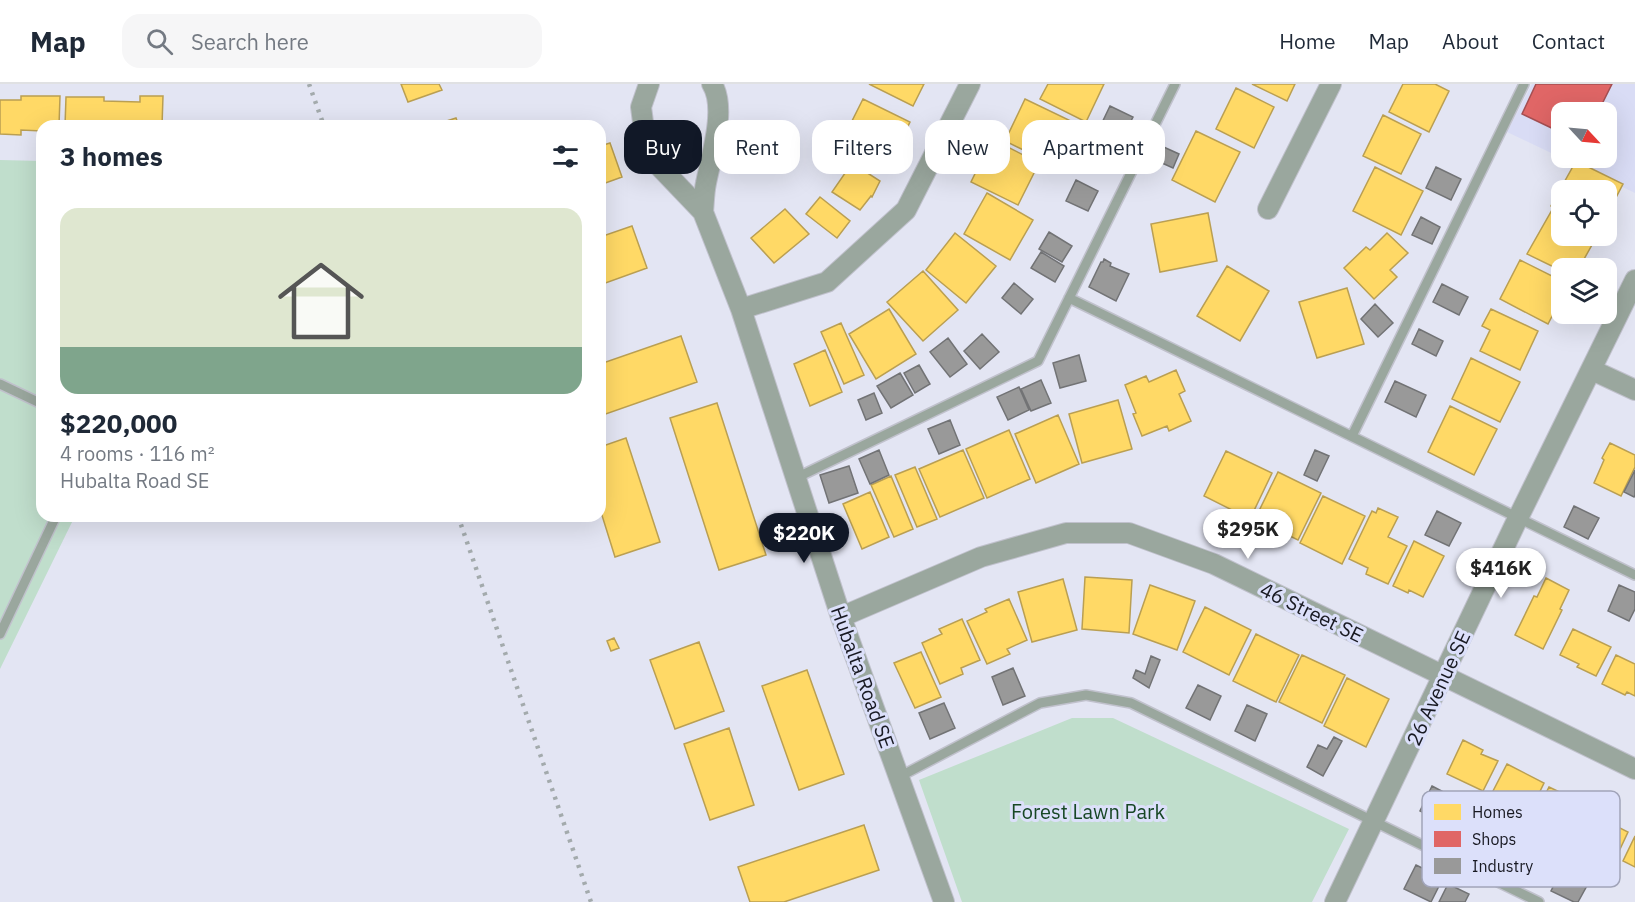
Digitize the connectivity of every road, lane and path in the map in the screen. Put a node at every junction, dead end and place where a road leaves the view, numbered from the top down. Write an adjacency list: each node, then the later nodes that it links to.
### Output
1 (649, 84): 8 (street, Hubalta Road SE)
2 (712, 84): 8 (street, Hubalta Road SE)
3 (970, 84): 11 (street)
4 (1175, 84): 10 (lane)
5 (1331, 84): 7 (street)
6 (1524, 84): 16 (lane)
7 (1268, 208)
8 (703, 212): 11 (street, Hubalta Road SE)
9 (1635, 280): 12 (street, 26 Avenue SE)
10 (1069, 298): 16 (lane); 17 (lane)
11 (741, 309): 17 (street, Hubalta Road SE)
12 (1592, 369): 14 (street); 18 (street, 26 Avenue SE)
13 (0, 384): 15 (lane)
14 (1635, 390)
15 (36, 401)
16 (1352, 436): 18 (lane)
17 (796, 478): 21 (street, Hubalta Road SE)
18 (1518, 518): 20 (lane); 23 (street, 26 Avenue SE)
19 (53, 522): 22 (lane)
20 (1635, 575)
21 (841, 617): 23 (street, 46 Street SE); 25 (street, Hubalta Road SE)
22 (0, 634)
23 (1444, 676): 24 (street, 46 Street SE); 26 (street, 26 Avenue SE)
24 (1635, 769)
25 (899, 777): 26 (lane); 29 (street, Hubalta Road SE)
26 (1374, 822): 27 (lane); 30 (street, 26 Avenue SE)
27 (1422, 845)
28 (1508, 887): 31 (lane)
29 (944, 902)
30 (1335, 902)
31 (1539, 902)

